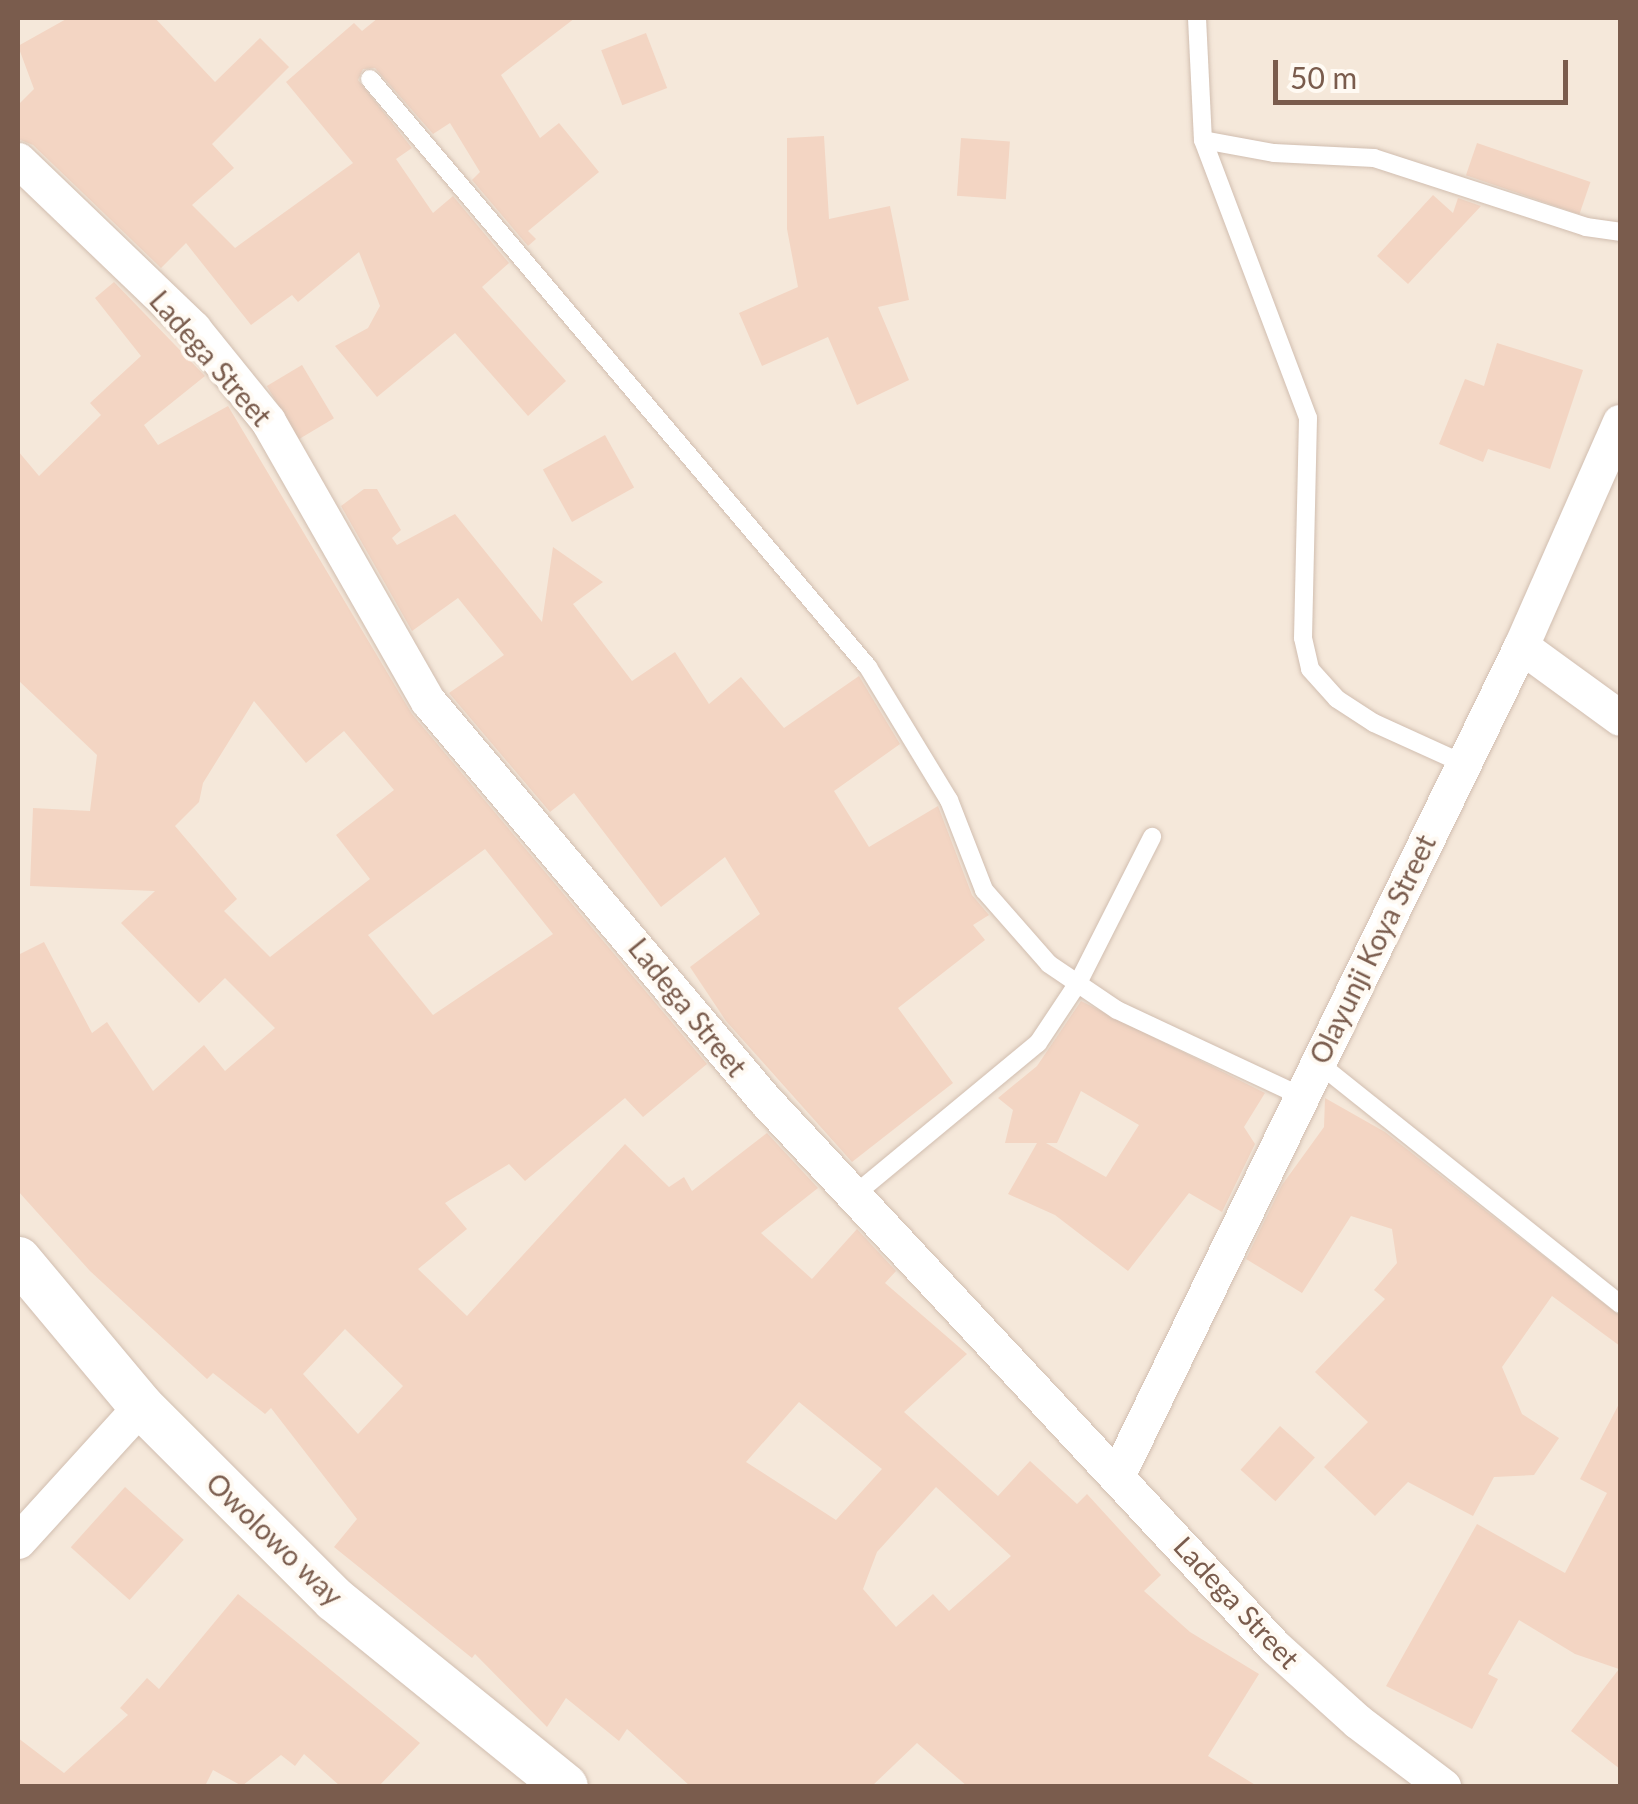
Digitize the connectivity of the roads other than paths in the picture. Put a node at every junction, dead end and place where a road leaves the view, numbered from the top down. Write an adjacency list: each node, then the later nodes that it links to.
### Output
1 (1197, 18): 3 (lane)
2 (370, 79): 11 (lane)
3 (1203, 140): 5 (lane); 9 (lane)
4 (18, 160): 14 (street, Ladega Street)
5 (1620, 232)
6 (1620, 422): 7 (street, Olayunji Koya Street)
7 (1521, 646): 8 (street); 9 (street, Olayunji Koya Street)
8 (1620, 718)
9 (1462, 763): 12 (street, Olayunji Koya Street)
10 (1152, 837): 11 (lane)
11 (1078, 984): 13 (lane); 14 (lane)
12 (1317, 1062): 13 (street, Olayunji Koya Street); 16 (lane)
13 (1301, 1096): 18 (street, Olayunji Koya Street)
14 (853, 1196): 18 (street, Ladega Street)
15 (18, 1259): 17 (street, Owolowo way)
16 (1620, 1304)
17 (141, 1406): 19 (street); 20 (street, Owolowo way)
18 (1118, 1474): 21 (street, Ladega Street)
19 (18, 1541)
20 (564, 1786)
21 (1443, 1786)

